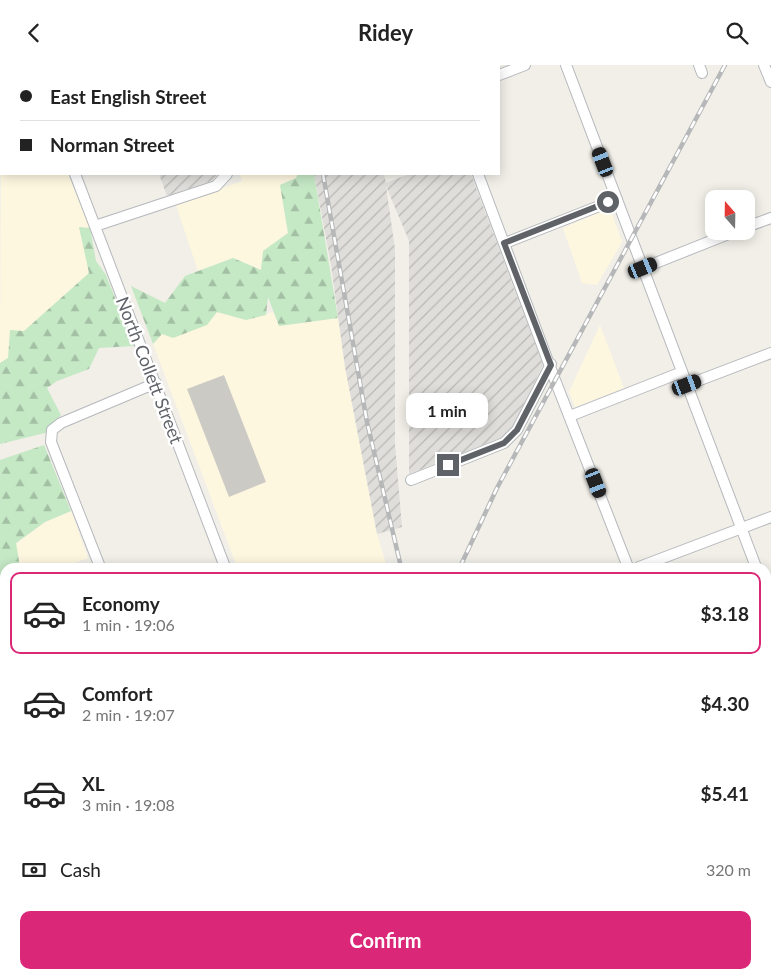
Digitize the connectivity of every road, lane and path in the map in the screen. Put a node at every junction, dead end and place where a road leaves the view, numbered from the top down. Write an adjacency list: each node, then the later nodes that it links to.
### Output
1 (525, 65): 4 (street)
2 (566, 65): 9 (street)
3 (764, 65): 5 (street)
4 (500, 75)
5 (771, 82)
6 (75, 175): 12 (street, North Collett Street)
7 (227, 175): 12 (street)
8 (478, 175): 14 (street)
9 (617, 199): 14 (street); 15 (street)
10 (771, 218): 11 (street)
11 (755, 224)
12 (95, 226): 19 (street, North Collett Street)
13 (713, 240): 15 (street)
14 (504, 243): 17 (street)
15 (643, 268): 18 (street)
16 (771, 353): 20 (street)
17 (551, 365): 21 (street); 22 (street)
18 (682, 372): 20 (street); 21 (street)
19 (156, 383): 25 (street); 26 (street, North Collett Street)
20 (687, 385): 24 (street)
21 (570, 416): 27 (street)
22 (411, 480)
23 (771, 517): 24 (street)
24 (742, 527): 28 (street); 29 (street)
25 (98, 563)
26 (224, 563)
27 (626, 563)
28 (649, 563)
29 (755, 563)

